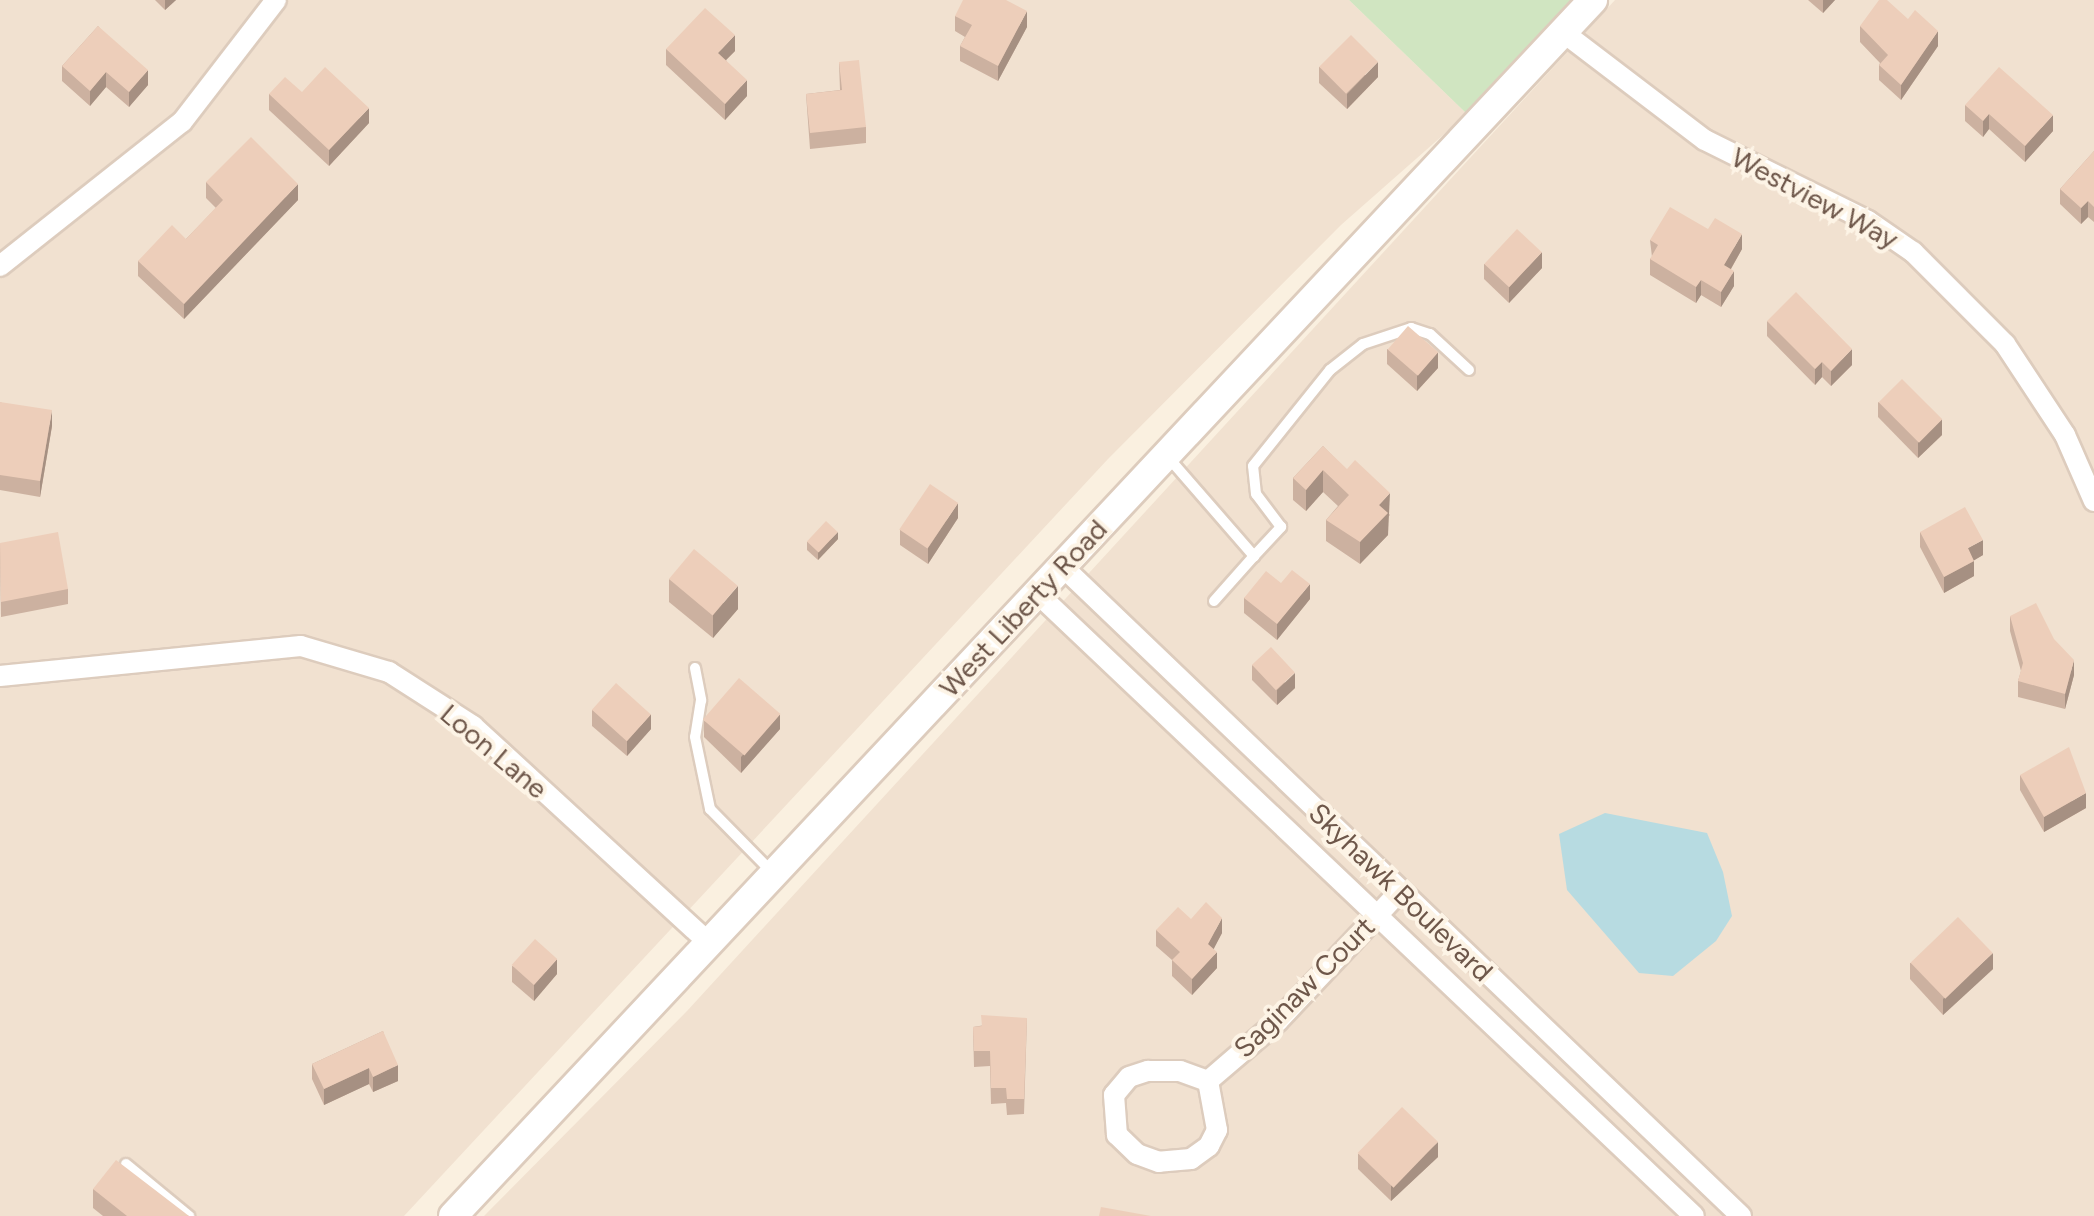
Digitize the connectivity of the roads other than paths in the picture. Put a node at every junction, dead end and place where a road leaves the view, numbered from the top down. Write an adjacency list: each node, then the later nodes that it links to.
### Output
1 (276, 0): 4 (street)
2 (1593, 0): 3 (main road, West Liberty Road)
3 (1564, 32): 6 (main road, West Liberty Road); 7 (street, Westview Way)
4 (0, 266)
5 (1469, 370): 8 (lane)
6 (1166, 455): 8 (lane); 9 (main road, West Liberty Road)
7 (2094, 501)
8 (1254, 556): 11 (lane)
9 (1062, 566): 10 (main road, West Liberty Road); 15 (street, Skyhawk Boulevard)
10 (1038, 593): 14 (main road, West Liberty Road); 16 (street, Skyhawk Boulevard)
11 (1214, 601)
12 (694, 668): 14 (lane)
13 (0, 676): 17 (street, Loon Lane)
14 (773, 873): 17 (main road, West Liberty Road)
15 (1399, 892): 16 (street, Saginaw Court); 23 (street, Skyhawk Boulevard)
16 (1376, 914): 18 (street, Saginaw Court); 22 (street, Skyhawk Boulevard)
17 (708, 942): 21 (main road, West Liberty Road)
18 (1208, 1081): 18 (street)
19 (126, 1164): 20 (lane)
20 (189, 1216)
21 (452, 1216)
22 (1694, 1216)
23 (1741, 1216)

